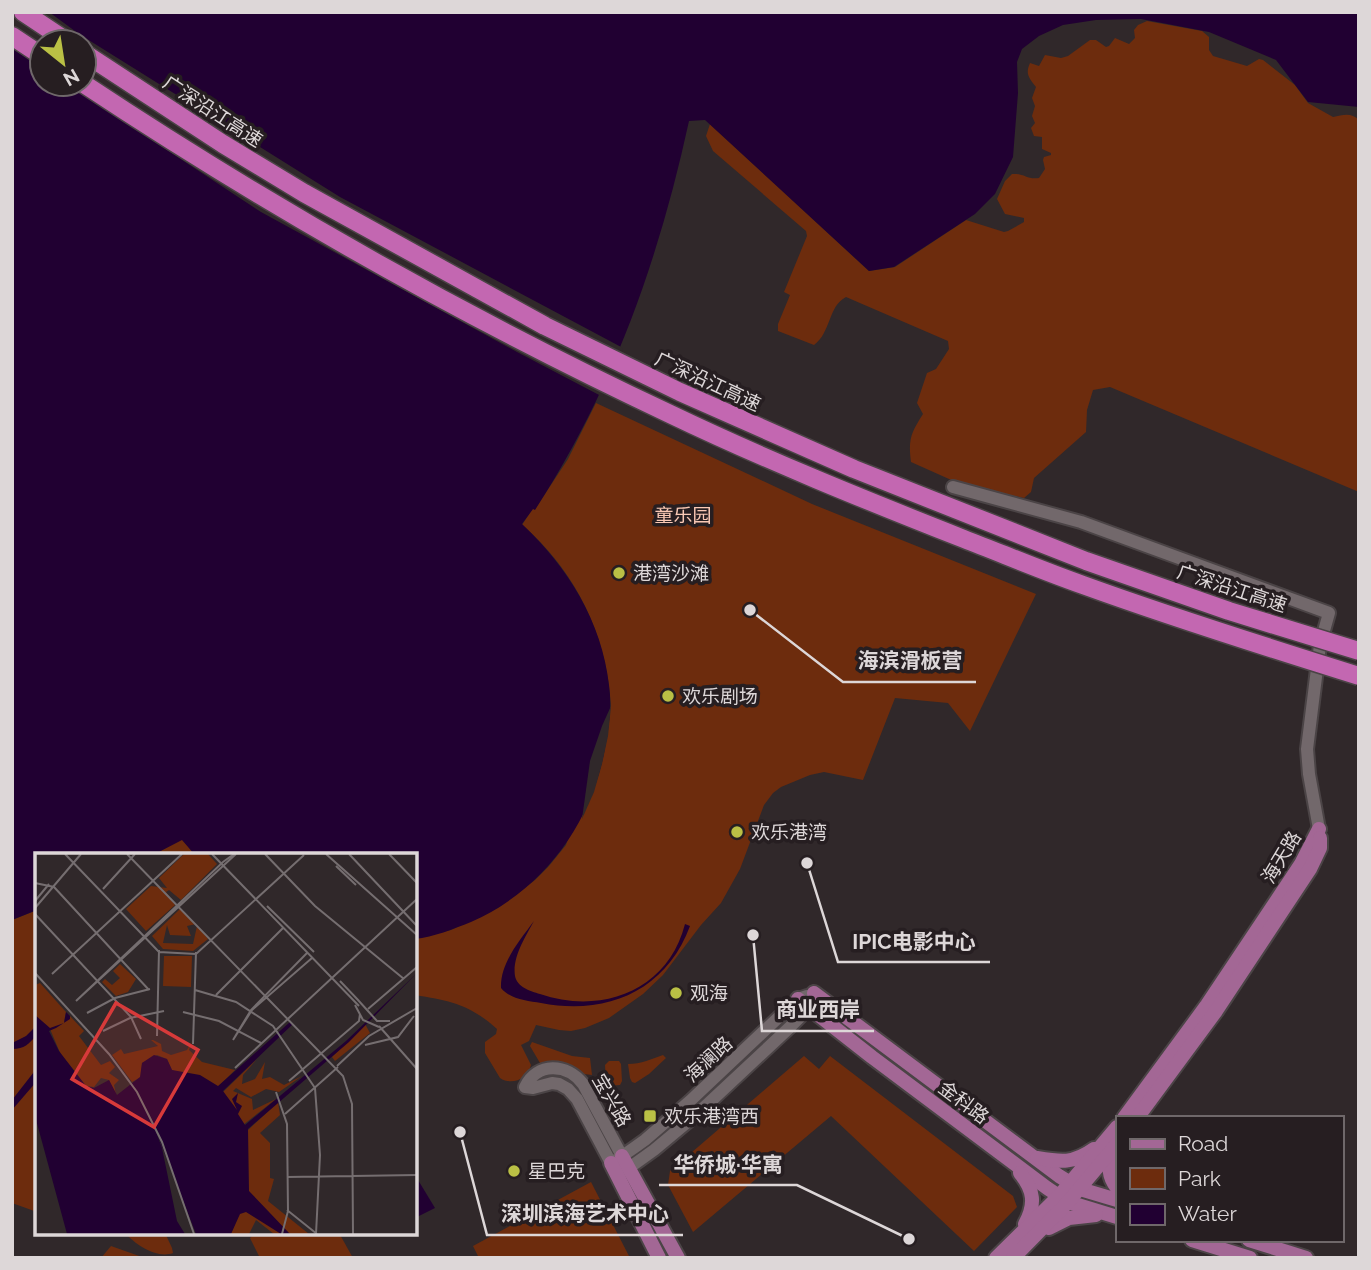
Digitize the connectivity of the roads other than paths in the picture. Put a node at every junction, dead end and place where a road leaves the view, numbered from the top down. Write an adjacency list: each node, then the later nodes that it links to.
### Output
1 (23, 12): 2 (highway)
2 (47, 28)
3 (12, 36): 4 (highway)
4 (28, 47)
5 (98, 62): 8 (highway, 广深沿江高速, bridge)
6 (98, 93): 9 (highway, bridge)
7 (953, 487): 10 (street)
8 (1359, 651)
9 (1359, 676)
10 (1320, 829): 13 (main road, 海天路); 14 (main road, 海天路)
11 (814, 993): 12 (street, 海澜路); 16 (main road, 金科路)
12 (804, 1004): 17 (main road, 金科路); 18 (street, 海澜路)
13 (1125, 1116)
14 (1138, 1116)
15 (1116, 1138): 16 (main road); 19 (main road); 20 (main road)
16 (1033, 1157): 19 (main road, 金科路)
17 (1013, 1163): 21 (main road, 金科路); 24 (main road)
18 (620, 1166): 18 (street, 宝兴路); 29 (main road, 宝兴路); 30 (main road, 宝兴路)
19 (1075, 1186): 21 (main road); 22 (main road, 金科路)
20 (1116, 1186)
21 (1063, 1199): 23 (main road, 金科路); 24 (main road); 27 (main road)
22 (1116, 1200)
23 (1112, 1216): 27 (main road)
24 (1012, 1241): 31 (main road)
25 (1197, 1242): 28 (main road)
26 (1255, 1242): 34 (main road)
27 (1028, 1243): 32 (main road)
28 (1231, 1255): 33 (main road)
29 (659, 1258)
30 (678, 1258)
31 (996, 1258)
32 (1013, 1258)
33 (1250, 1258)
34 (1306, 1258)

